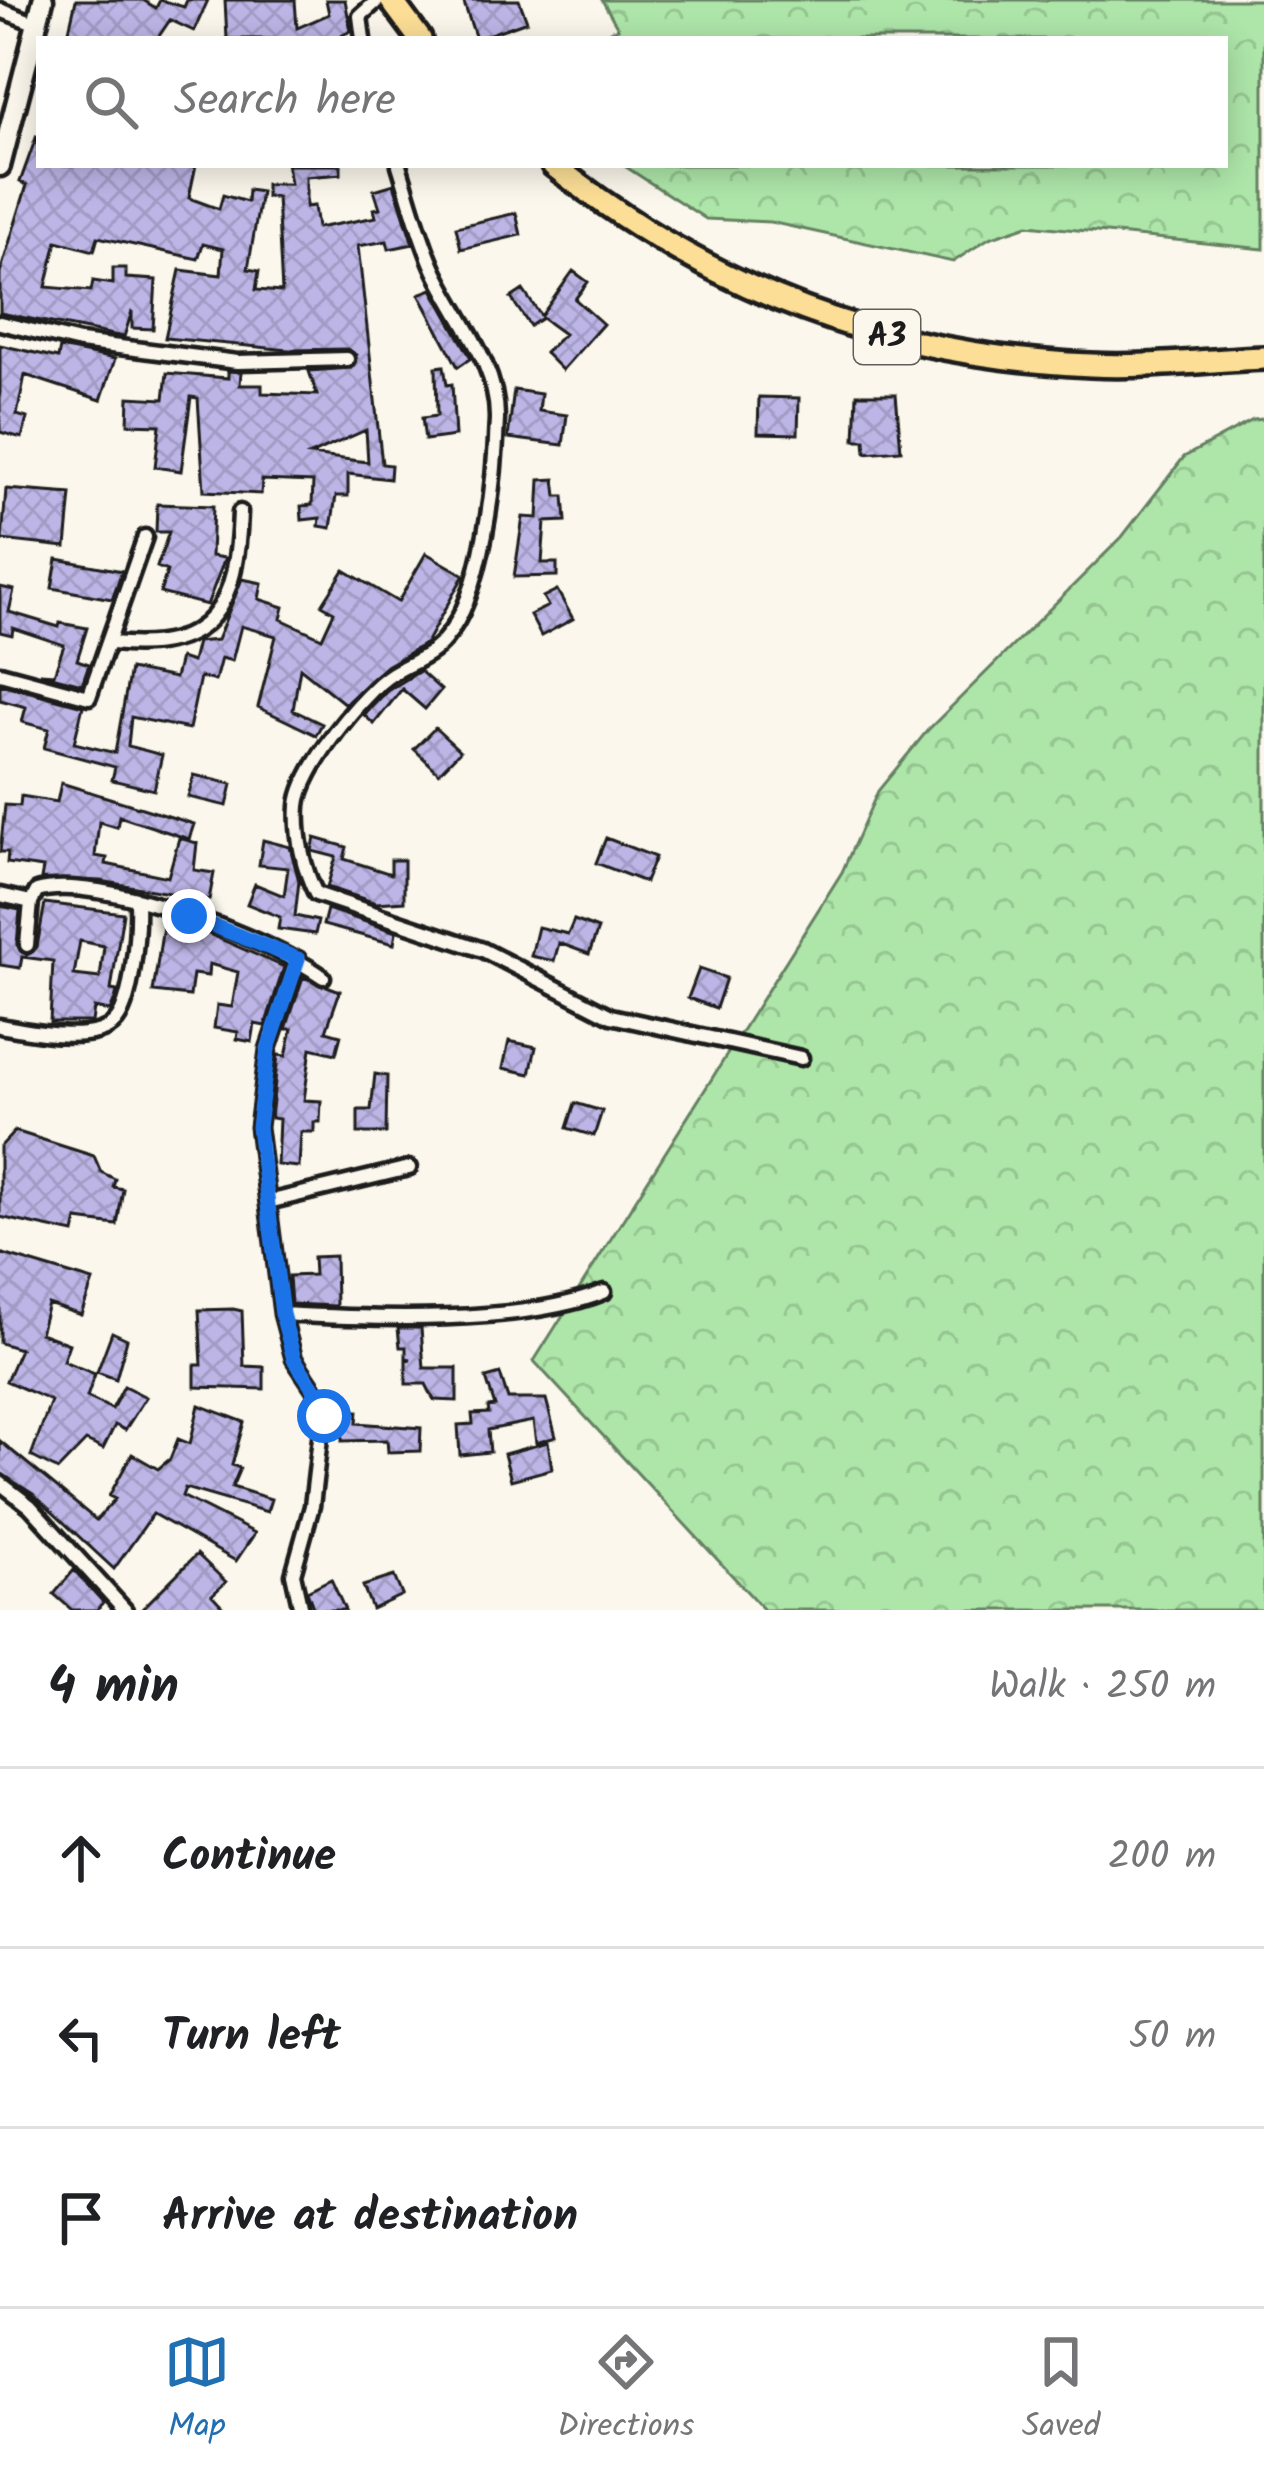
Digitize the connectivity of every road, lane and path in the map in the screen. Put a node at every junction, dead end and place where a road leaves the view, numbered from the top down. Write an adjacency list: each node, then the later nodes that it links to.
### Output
1 (43, 0): 5 (main road)
2 (378, 0): 6 (street)
3 (391, 0): 7 (main road)
4 (0, 10): 5 (street)
5 (37, 24): 8 (main road)
6 (363, 36)
7 (418, 36)
8 (0, 166)
9 (400, 168): 25 (street)
10 (557, 168): 12 (main road, A3)
11 (0, 323): 13 (street)
12 (1264, 358)
13 (347, 359)
14 (240, 512): 16 (street)
15 (145, 537): 16 (street)
16 (112, 643): 17 (street)
17 (0, 674)
18 (0, 895): 19 (street)
19 (31, 902): 20 (street); 21 (street)
20 (137, 903): 22 (street); 24 (street)
21 (27, 945)
22 (298, 959): 23 (street); 27 (street)
23 (323, 977)
24 (0, 1026)
25 (801, 1058)
26 (409, 1168): 27 (street)
27 (268, 1202): 29 (street)
28 (604, 1292): 29 (street)
29 (282, 1314): 32 (street)
30 (0, 1484): 31 (street)
31 (125, 1610)
32 (301, 1610)

